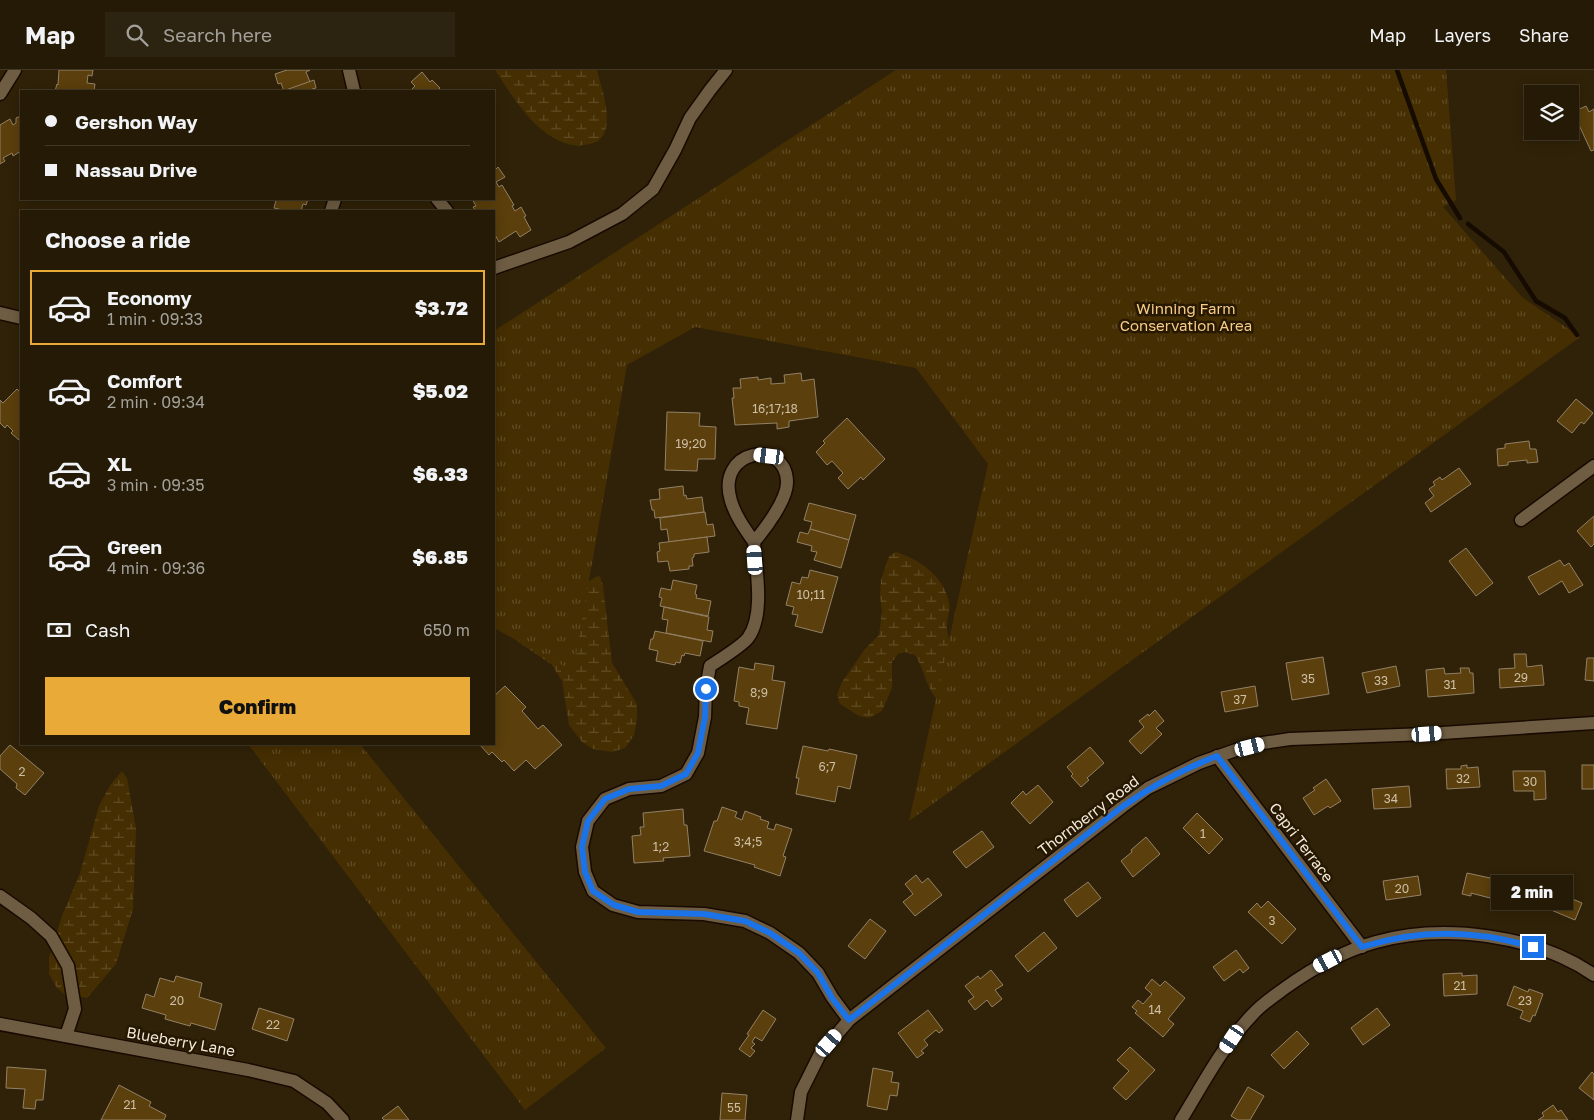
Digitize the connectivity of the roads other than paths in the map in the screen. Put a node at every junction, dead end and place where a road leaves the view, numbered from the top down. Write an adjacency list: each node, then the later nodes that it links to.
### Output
1 (15, 70): 5 (street)
2 (349, 70): 4 (street)
3 (726, 70): 8 (street)
4 (354, 90)
5 (0, 94)
6 (438, 200): 7 (street)
7 (446, 210)
8 (495, 268)
9 (0, 313): 10 (street)
10 (20, 318)
11 (1594, 466): 12 (street)
12 (1521, 520)
13 (754, 542): 13 (street); 19 (street)
14 (1594, 723): 15 (street, Thornberry Road)
15 (1217, 756): 17 (street, Capri Terrace); 19 (street, Thornberry Road)
16 (0, 896): 21 (street)
17 (1362, 947): 18 (street); 24 (street)
18 (1594, 975)
19 (849, 1020): 23 (street, Thornberry Road)
20 (0, 1024): 21 (street, Blueberry Lane)
21 (66, 1036): 22 (street, Blueberry Lane)
22 (343, 1120)
23 (796, 1120)
24 (1181, 1120)

